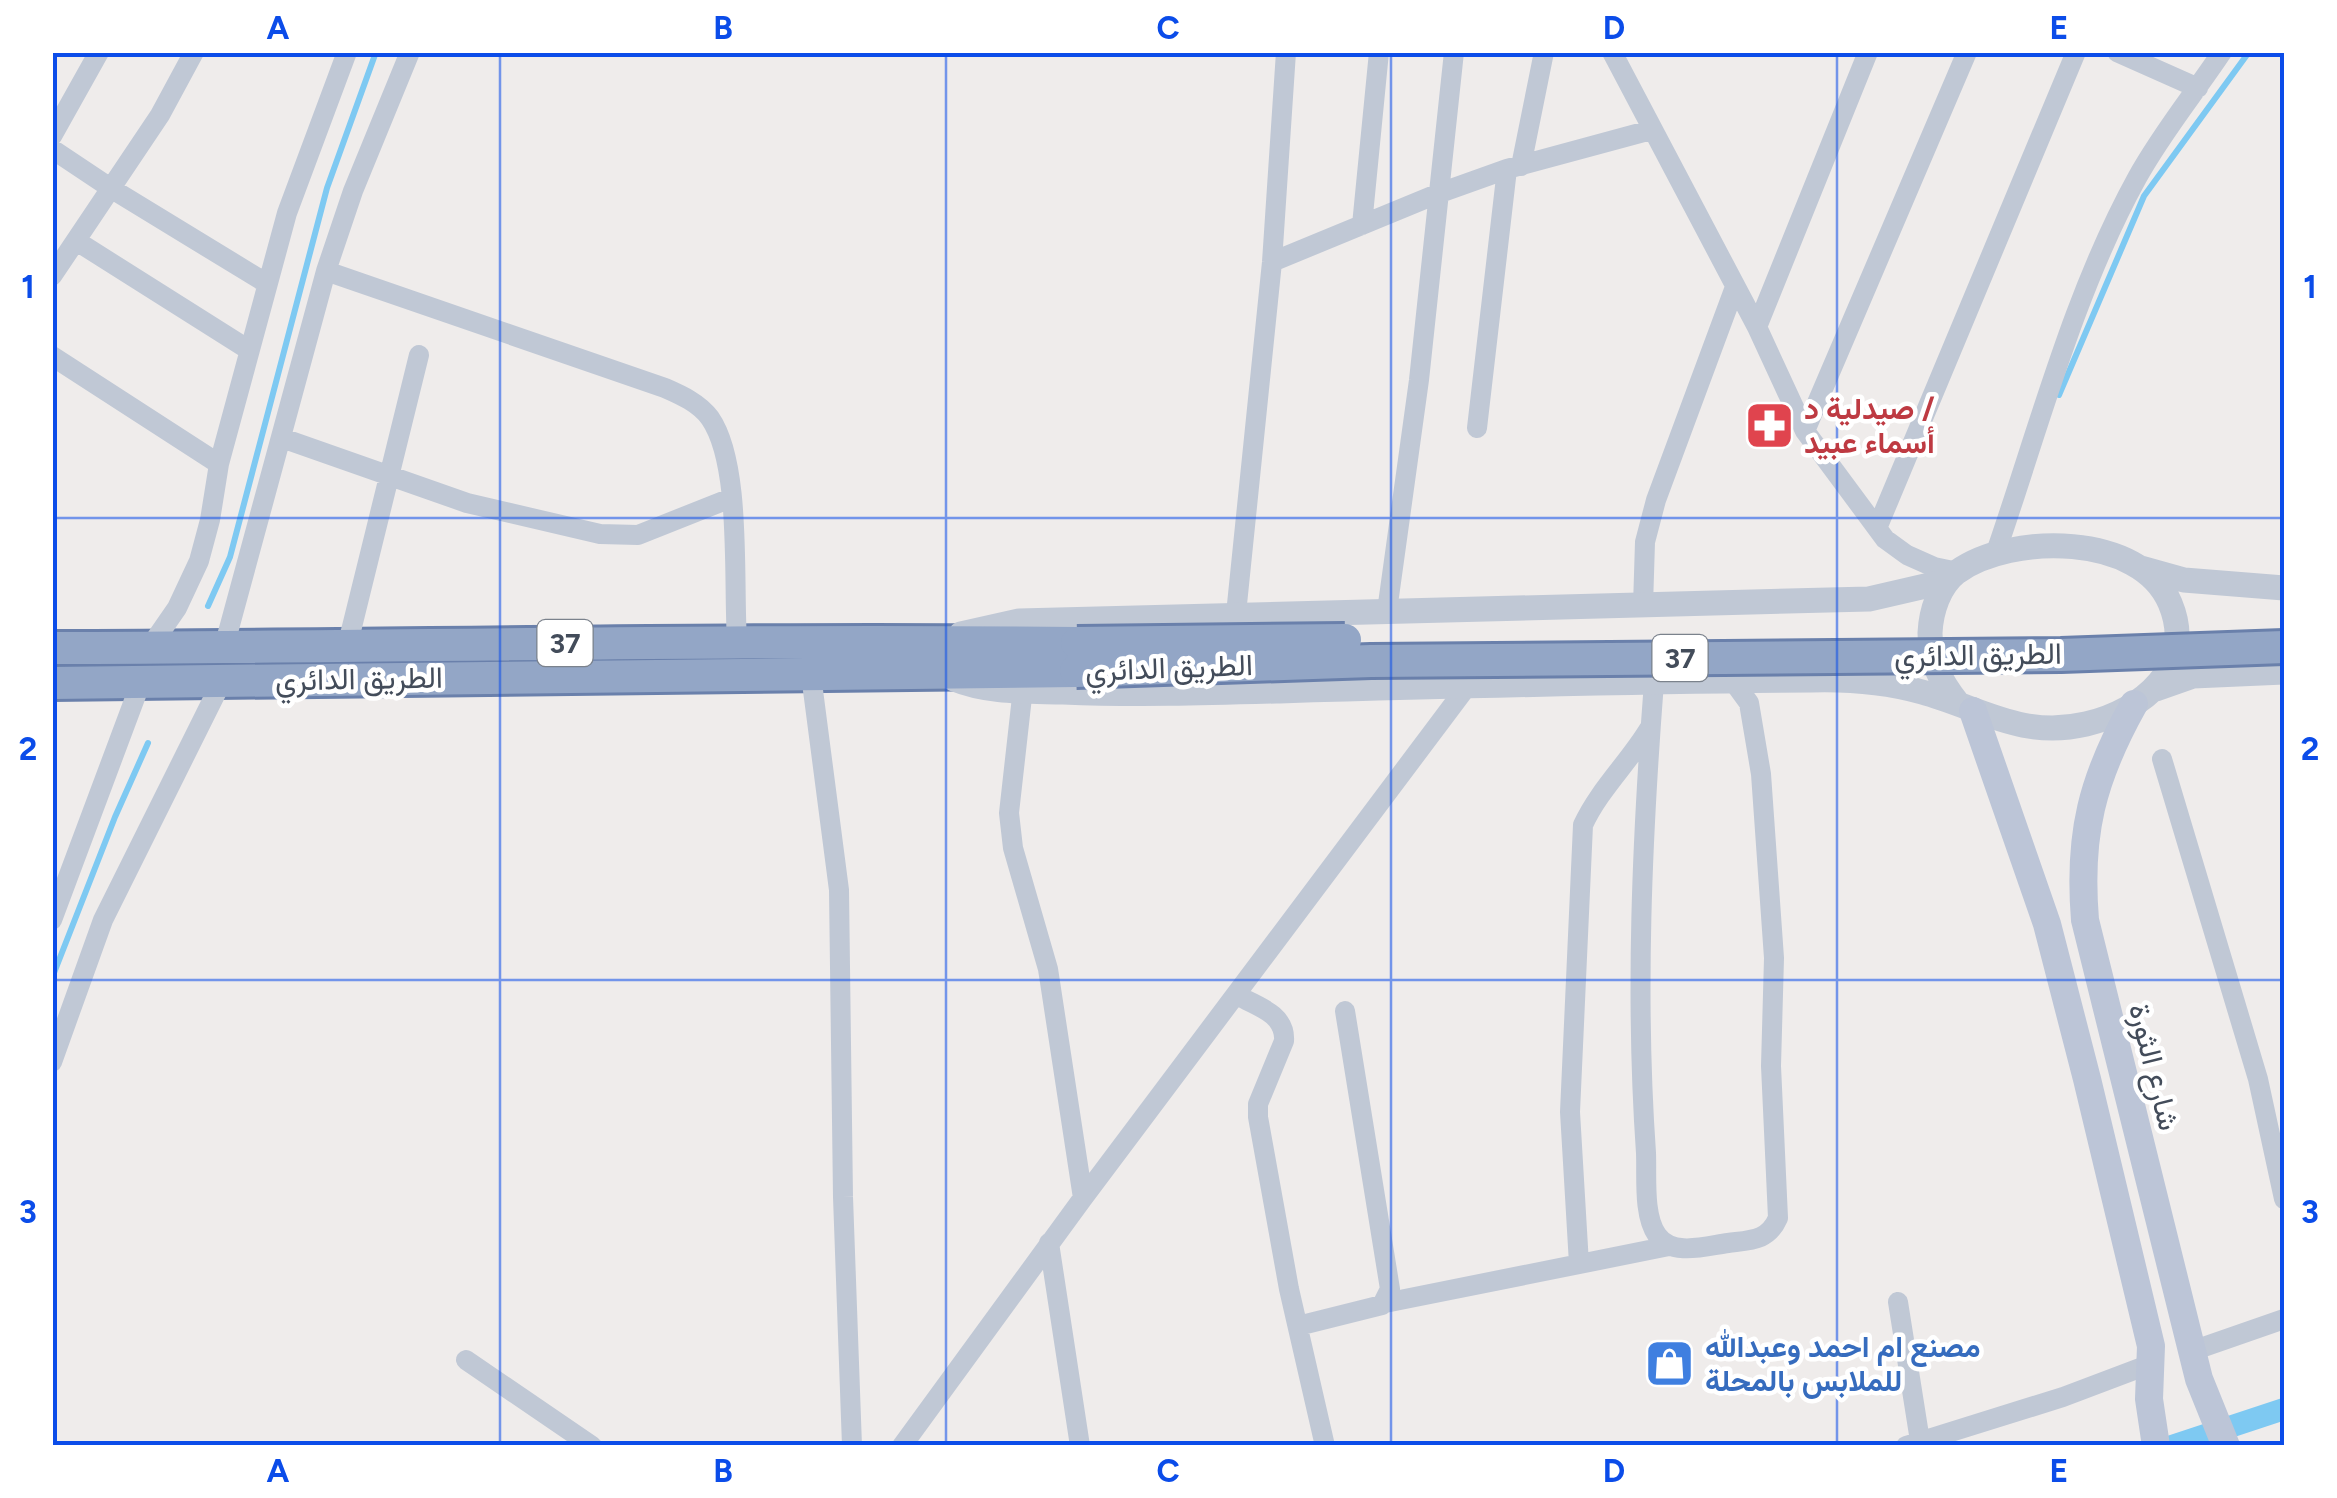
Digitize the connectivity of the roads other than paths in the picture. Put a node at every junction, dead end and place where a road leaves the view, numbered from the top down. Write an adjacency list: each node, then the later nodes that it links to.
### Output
1 (98, 52): 17 (street)
2 (194, 52): 20 (street)
3 (347, 52): 27 (street)
4 (410, 52): 25 (street)
5 (1286, 52): 24 (street)
6 (1379, 52): 22 (street)
7 (1454, 52): 21 (street)
8 (1544, 52): 19 (street)
9 (1612, 52): 16 (street)
10 (1868, 52): 29 (street)
11 (1967, 52): 34 (street)
12 (2076, 52): 39 (street)
13 (2117, 52): 15 (street)
14 (2222, 52): 15 (street)
15 (2198, 88): 40 (street)
16 (1651, 130): 19 (street); 28 (street)
17 (52, 136)
18 (52, 149): 20 (street)
19 (1514, 168): 21 (street); 33 (street)
20 (112, 189): 23 (street); 27 (street)
21 (1437, 194): 22 (street); 45 (street)
22 (1362, 225): 24 (street)
23 (78, 242): 26 (street); 30 (street)
24 (1272, 262): 46 (street)
25 (326, 271): 35 (street); 38 (street)
26 (52, 276)
27 (266, 283): 30 (street)
28 (1735, 287): 29 (street); 44 (street)
29 (1758, 327): 34 (street)
30 (249, 350): 36 (street)
31 (419, 355): 37 (street)
32 (52, 356): 36 (street)
33 (1476, 428)
34 (1805, 432): 39 (street)
35 (282, 438): 37 (street); 50 (street)
36 (218, 464): 49 (street)
37 (389, 476): 38 (street); 51 (street)
38 (732, 498): 48 (street)
39 (1878, 526): 42 (street)
40 (1995, 555): 41 (street); 42 (street)
41 (2140, 568): 43 (street); 65 (street)
42 (1953, 576): 44 (street); 66 (street)
43 (2284, 588)
44 (1643, 606): 45 (street)
45 (1387, 611): 46 (street)
46 (1236, 614): 55 (street)
47 (2284, 625): 54 (highway, الطريق الدائري / 37, bridge)
48 (737, 640): 51 (highway, الطريق الدائري / 37); 55 (highway, الطريق الدائري / 37)
49 (150, 647): 50 (highway, الطريق الدائري / 37); 53 (highway, الطريق الدائري / 37)
50 (224, 647): 51 (highway, الطريق الدائري / 37)
51 (347, 647)
52 (2284, 647): 54 (highway, الطريق الدائري / 37, bridge)
53 (52, 648)
54 (1077, 657): 55 (highway, الطريق الدائري / 37); 61 (highway, الطريق الدائري / 37)
55 (939, 658): 57 (highway, الطريق الدائري / 37); 61 (highway, الطريق الدائري / 37)
56 (2284, 672): 65 (street)
57 (811, 674): 58 (highway, الطريق الدائري / 37); 87 (street)
58 (222, 681): 60 (highway, الطريق الدائري / 37); 72 (street)
59 (1733, 681): 62 (street); 66 (street); 76 (street)
60 (141, 682): 63 (highway, الطريق الدائري / 37); 69 (street)
61 (1024, 682): 64 (street); 73 (street)
62 (1654, 682): 64 (street); 67 (street)
63 (52, 683)
64 (1468, 685): 70 (street)
65 (2145, 697): 66 (street); 84 (main road, شارع الثورة)
66 (1965, 706): 83 (main road)
67 (1650, 727): 76 (street); 77 (street)
68 (2162, 759): 74 (street)
69 (52, 920)
70 (1236, 995): 73 (street); 81 (street)
71 (1345, 1011): 79 (street)
72 (52, 1062)
73 (1083, 1198): 75 (street)
74 (2284, 1199)
75 (1049, 1243): 88 (street); 89 (street)
76 (1670, 1246): 77 (street)
77 (1580, 1264): 79 (street)
78 (1898, 1302): 85 (street)
79 (1386, 1303): 81 (street)
80 (2284, 1319): 84 (street)
81 (1298, 1326): 90 (street)
82 (466, 1360): 86 (street)
83 (2152, 1363): 85 (street); 91 (main road)
84 (2196, 1365): 92 (main road, شارع الثورة)
85 (1913, 1443)
86 (592, 1446)
87 (852, 1446)
88 (902, 1446)
89 (1080, 1446)
90 (1325, 1446)
91 (2156, 1446)
92 (2226, 1446)

